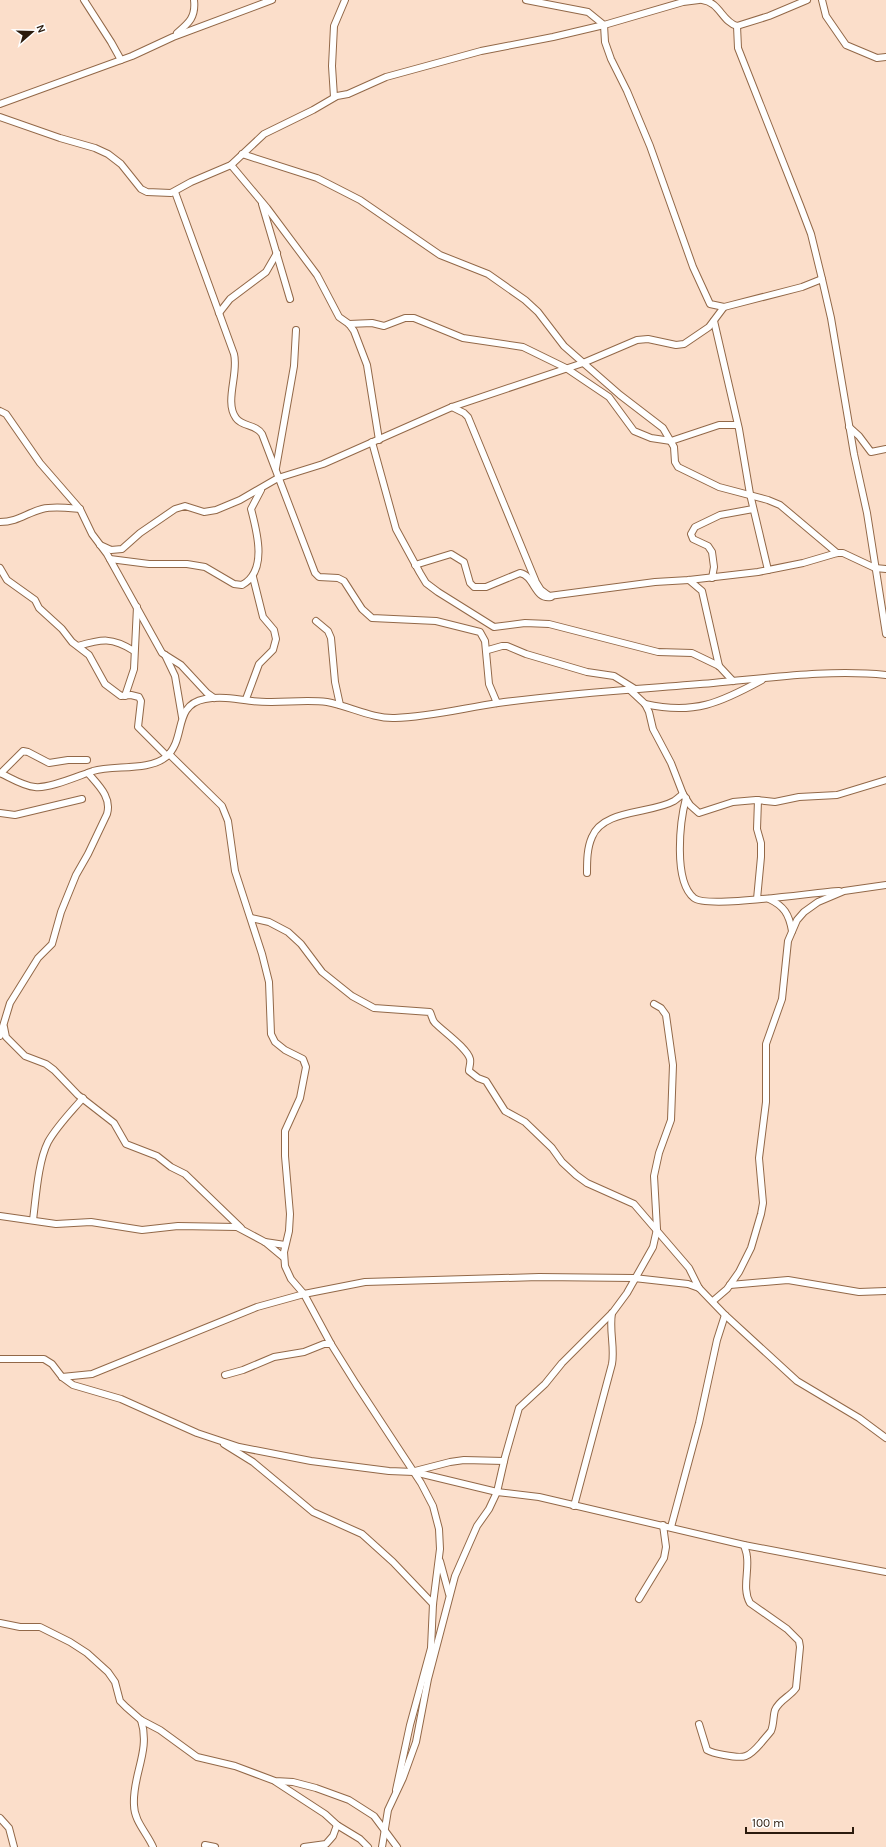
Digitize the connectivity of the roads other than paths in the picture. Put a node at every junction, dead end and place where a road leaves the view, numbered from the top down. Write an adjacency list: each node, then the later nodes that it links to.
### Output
1 (84, 0): 16 (street)
2 (194, 0): 14 (street)
3 (272, 0): 14 (street)
4 (345, 0): 17 (street)
5 (526, 0): 12 (street)
6 (698, 0): 12 (street)
7 (702, 0): 11 (street)
8 (717, 0): 11 (street)
9 (807, 0): 13 (street)
10 (822, 0): 15 (street)
11 (719, 9): 13 (street)
12 (604, 25): 17 (street); 27 (street)
13 (737, 26): 25 (street)
14 (172, 37): 16 (street)
15 (886, 57)
16 (121, 60): 18 (street)
17 (334, 97): 20 (street)
18 (0, 104)
19 (0, 117): 22 (street)
20 (242, 154): 21 (street); 32 (street)
21 (231, 165): 22 (street); 23 (street)
22 (174, 192): 28 (street)
23 (261, 200): 24 (street); 30 (street)
24 (277, 253): 26 (street); 28 (street)
25 (822, 279): 27 (street); 37 (street)
26 (290, 299)
27 (724, 307): 29 (street)
28 (219, 313): 42 (street)
29 (714, 322): 32 (street); 36 (street)
30 (349, 324): 33 (street); 38 (street)
31 (296, 330): 42 (street)
32 (583, 363): 33 (street); 39 (street)
33 (566, 368): 34 (street); 39 (street)
34 (452, 407): 38 (street); 60 (street)
35 (0, 411): 46 (street)
36 (738, 425): 39 (street); 45 (street)
37 (849, 427): 41 (street); 54 (street)
38 (379, 440): 40 (street)
39 (671, 441): 45 (street)
40 (372, 442): 43 (street); 52 (street)
41 (886, 449)
42 (275, 469): 43 (street)
43 (278, 478): 44 (street); 65 (street)
44 (261, 488): 49 (street); 57 (street)
45 (750, 494): 47 (street); 50 (street)
46 (80, 509): 48 (street); 49 (street)
47 (753, 509): 56 (street); 58 (street)
48 (0, 522)
49 (100, 545): 51 (street)
50 (837, 553): 54 (street); 56 (street)
51 (110, 559): 57 (street); 61 (street)
52 (415, 565): 60 (street); 68 (street)
53 (0, 568): 64 (street)
54 (875, 568): 55 (street); 63 (street)
55 (886, 569)
56 (768, 570): 58 (street)
57 (254, 577): 75 (street)
58 (712, 578): 59 (street)
59 (689, 580): 60 (street); 68 (street)
60 (557, 596)
61 (137, 607): 66 (street); 67 (street)
62 (316, 621): 78 (street)
63 (886, 634)
64 (78, 646): 66 (street); 73 (street)
65 (488, 650): 72 (street); 76 (street)
66 (134, 651): 73 (street)
67 (165, 656): 74 (street); 79 (street)
68 (719, 666): 71 (street)
69 (886, 675): 70 (street)
70 (765, 678): 71 (street); 77 (street)
71 (733, 681): 72 (street)
72 (633, 690): 76 (street); 77 (street)
73 (125, 696): 80 (street)
74 (214, 698): 75 (street); 79 (street)
75 (246, 700): 78 (street)
76 (497, 703): 78 (street)
77 (645, 704): 85 (street)
78 (340, 705)
79 (182, 720): 80 (street)
80 (168, 755): 83 (street); 94 (street)
81 (87, 760): 82 (street)
82 (1, 773): 83 (street)
83 (88, 773): 97 (street)
84 (886, 780): 87 (street)
85 (685, 796): 87 (street); 89 (street); 93 (street)
86 (82, 799): 88 (street)
87 (758, 800): 93 (street)
88 (0, 813)
89 (587, 873)
90 (886, 885): 91 (street)
91 (844, 891): 92 (street); 95 (street)
92 (767, 898): 93 (street); 95 (street)
93 (758, 899)
94 (251, 918): 103 (street); 105 (street)
95 (792, 933): 108 (street)
96 (654, 1004): 103 (street)
97 (4, 1027): 98 (street); 99 (street)
98 (0, 1036)
99 (83, 1098): 101 (street); 102 (street)
100 (0, 1216): 101 (street)
101 (33, 1220): 102 (street)
102 (241, 1228): 104 (street)
103 (657, 1229): 107 (street); 109 (street)
104 (265, 1242): 105 (street); 106 (street)
105 (285, 1245): 106 (street)
106 (283, 1257): 111 (street)
107 (634, 1278): 109 (street); 111 (street); 113 (street)
108 (730, 1285): 110 (street); 112 (street)
109 (700, 1288): 112 (street)
110 (886, 1291)
111 (304, 1294): 115 (street); 118 (street)
112 (713, 1301): 114 (street)
113 (613, 1312): 121 (street); 124 (street)
114 (725, 1315): 119 (street); 126 (street)
115 (331, 1344): 117 (street); 122 (street)
116 (0, 1359): 118 (street)
117 (225, 1375)
118 (62, 1377): 120 (street)
119 (886, 1438)
120 (216, 1440): 122 (street); 132 (street)
121 (504, 1461): 122 (street); 123 (street)
122 (414, 1472): 123 (street); 128 (street)
123 (497, 1492): 124 (street); 130 (street)
124 (574, 1506): 125 (street)
125 (663, 1525): 126 (street); 131 (street)
126 (671, 1527): 127 (street)
127 (744, 1545): 129 (street); 135 (street)
128 (439, 1559): 130 (street); 132 (street)
129 (886, 1572)
130 (449, 1595): 137 (street)
131 (639, 1599)
132 (433, 1604): 137 (street)
133 (0, 1623): 134 (street)
134 (141, 1720): 136 (street); 143 (street)
135 (699, 1724)
136 (275, 1781): 139 (street); 140 (street)
137 (396, 1790): 140 (street)
138 (0, 1818): 142 (street)
139 (337, 1825): 145 (street); 146 (street)
140 (384, 1832): 147 (street); 148 (street)
141 (205, 1845): 144 (street)
142 (14, 1847)
143 (153, 1847)
144 (215, 1847)
145 (304, 1847)
146 (368, 1847)
147 (382, 1847)
148 (397, 1847)

